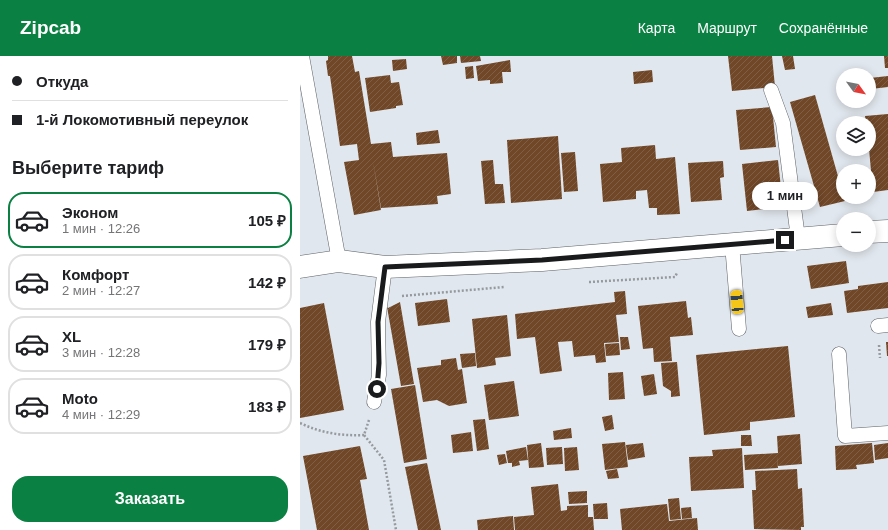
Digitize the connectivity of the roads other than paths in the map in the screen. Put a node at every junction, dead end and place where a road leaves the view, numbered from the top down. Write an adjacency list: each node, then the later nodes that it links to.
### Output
1 (302, 56): 8 (lane)
2 (771, 90): 6 (lane)
3 (888, 231): 4 (street)
4 (876, 232)
5 (836, 235): 6 (street)
6 (798, 238): 7 (street)
7 (732, 244): 10 (street); 11 (lane)
8 (339, 261): 9 (street); 10 (street)
9 (300, 267)
10 (385, 267): 13 (lane)
11 (739, 329)
12 (839, 354): 14 (lane)
13 (374, 402)
14 (888, 433)

